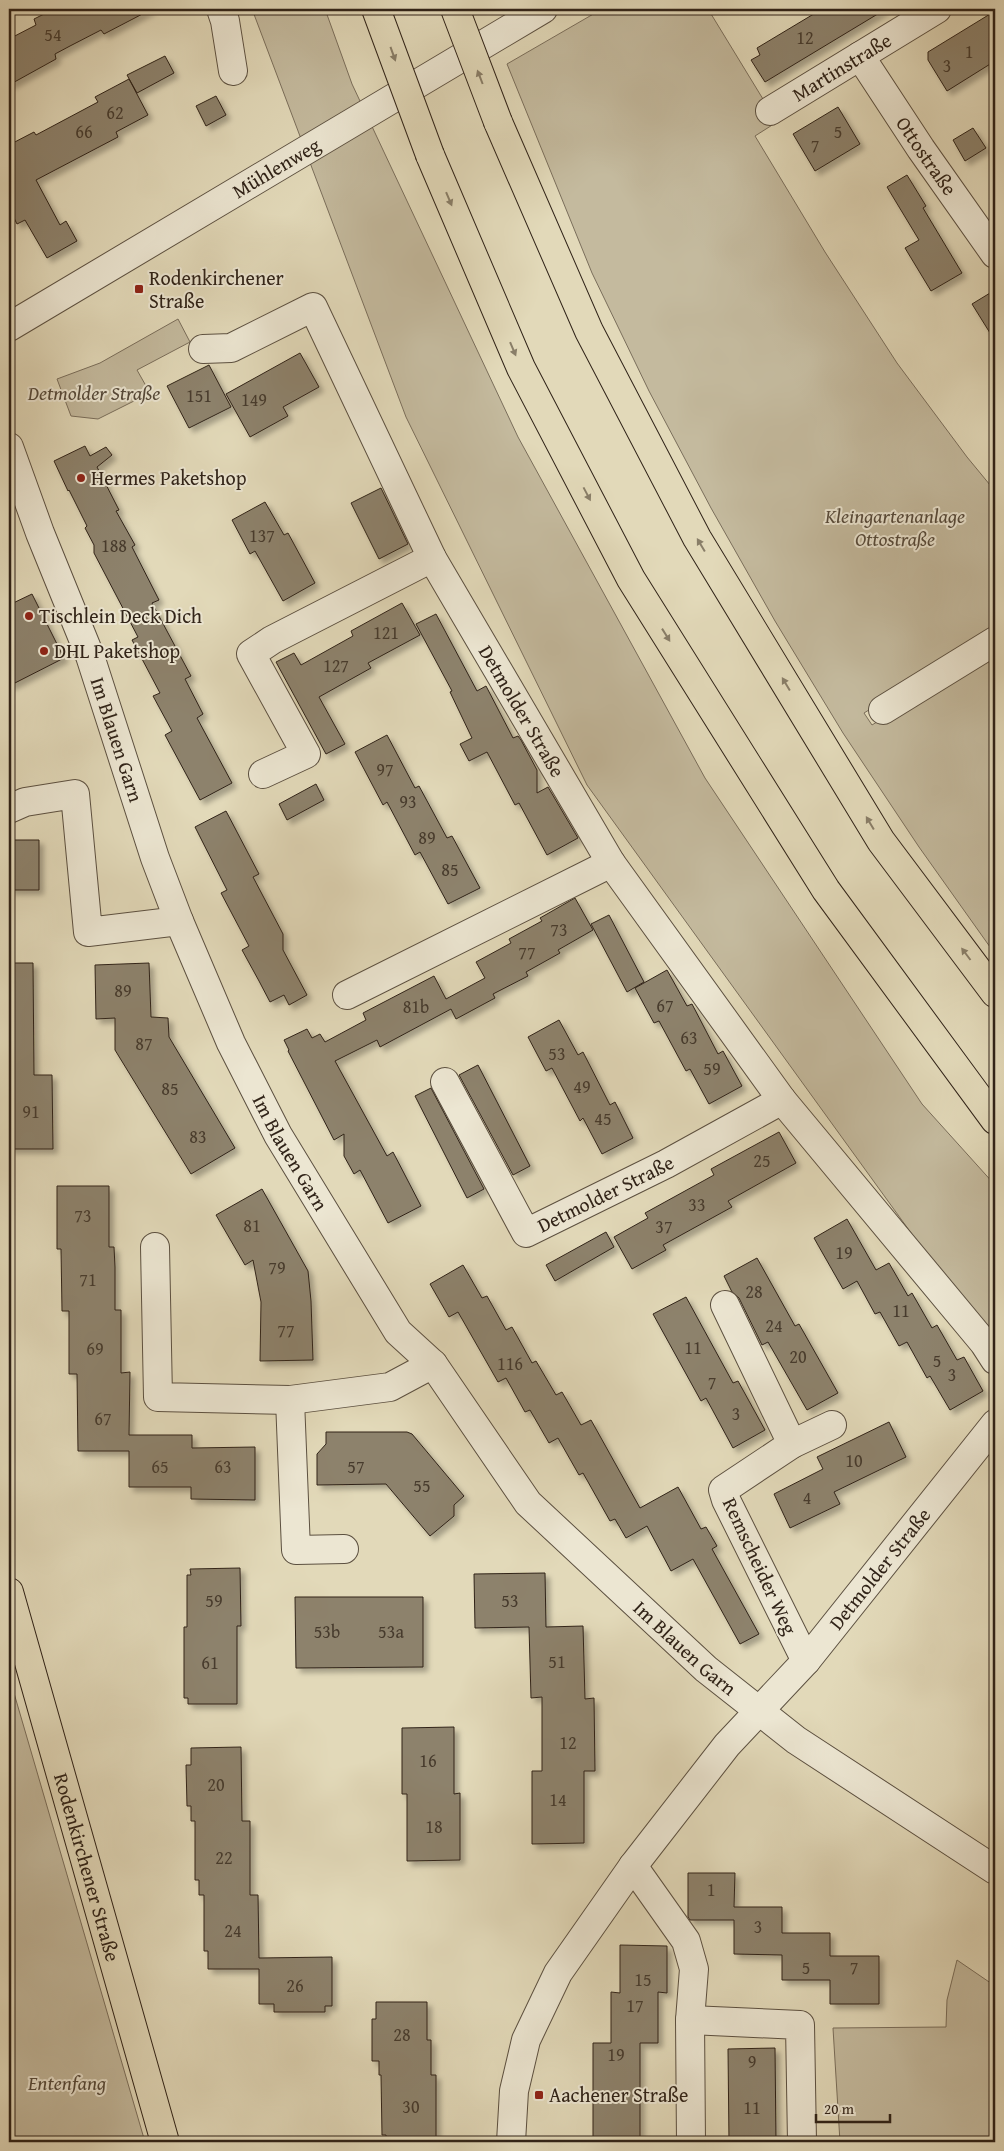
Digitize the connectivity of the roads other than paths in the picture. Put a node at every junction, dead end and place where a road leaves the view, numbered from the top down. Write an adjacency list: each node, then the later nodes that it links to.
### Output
1 (222, 9): 7 (street)
2 (376, 9): 26 (main road, one-way to 26, bridge)
3 (455, 9): 22 (main road, one-way to 3, bridge)
4 (543, 9): 10 (street, Mühlenweg)
5 (937, 9): 6 (street, Martinstraße)
6 (860, 56): 8 (street, Martinstraße); 9 (street, Ottostraße)
7 (233, 71)
8 (770, 111)
9 (995, 254)
10 (9, 326)
11 (203, 349): 15 (street, Detmolder Straße)
12 (9, 447): 14 (street, Im Blauen Garn)
13 (9, 475): 14 (street, Im Blauen Garn)
14 (30, 505): 21 (street, Im Blauen Garn)
15 (432, 558): 18 (street); 20 (street, Detmolder Straße)
16 (995, 641): 17 (street)
17 (883, 710)
18 (263, 774)
19 (9, 809): 21 (street)
20 (611, 863): 23 (street); 25 (street, Detmolder Straße)
21 (179, 921): 30 (street, Im Blauen Garn)
22 (995, 993)
23 (347, 995)
24 (445, 1082): 25 (street, Detmolder Straße)
25 (782, 1100): 29 (street, Detmolder Straße)
26 (995, 1120)
27 (155, 1247): 31 (street)
28 (725, 1305): 34 (street)
29 (995, 1360)
30 (433, 1364): 31 (street); 38 (street, Im Blauen Garn)
31 (290, 1400): 35 (street)
32 (995, 1424): 37 (street, Detmolder Straße)
33 (832, 1425): 34 (street, Remscheider Weg)
34 (792, 1444): 37 (street, Remscheider Weg)
35 (344, 1549)
36 (9, 1592): 42 (main road, Rodenkirchener Straße)
37 (806, 1661): 38 (street, Detmolder Straße)
38 (759, 1711): 39 (street); 40 (street, Im Blauen Garn)
39 (633, 1866): 41 (street); 43 (street)
40 (995, 1870)
41 (690, 2020): 44 (street); 45 (street)
42 (165, 2142)
43 (512, 2142)
44 (691, 2142)
45 (802, 2142)

